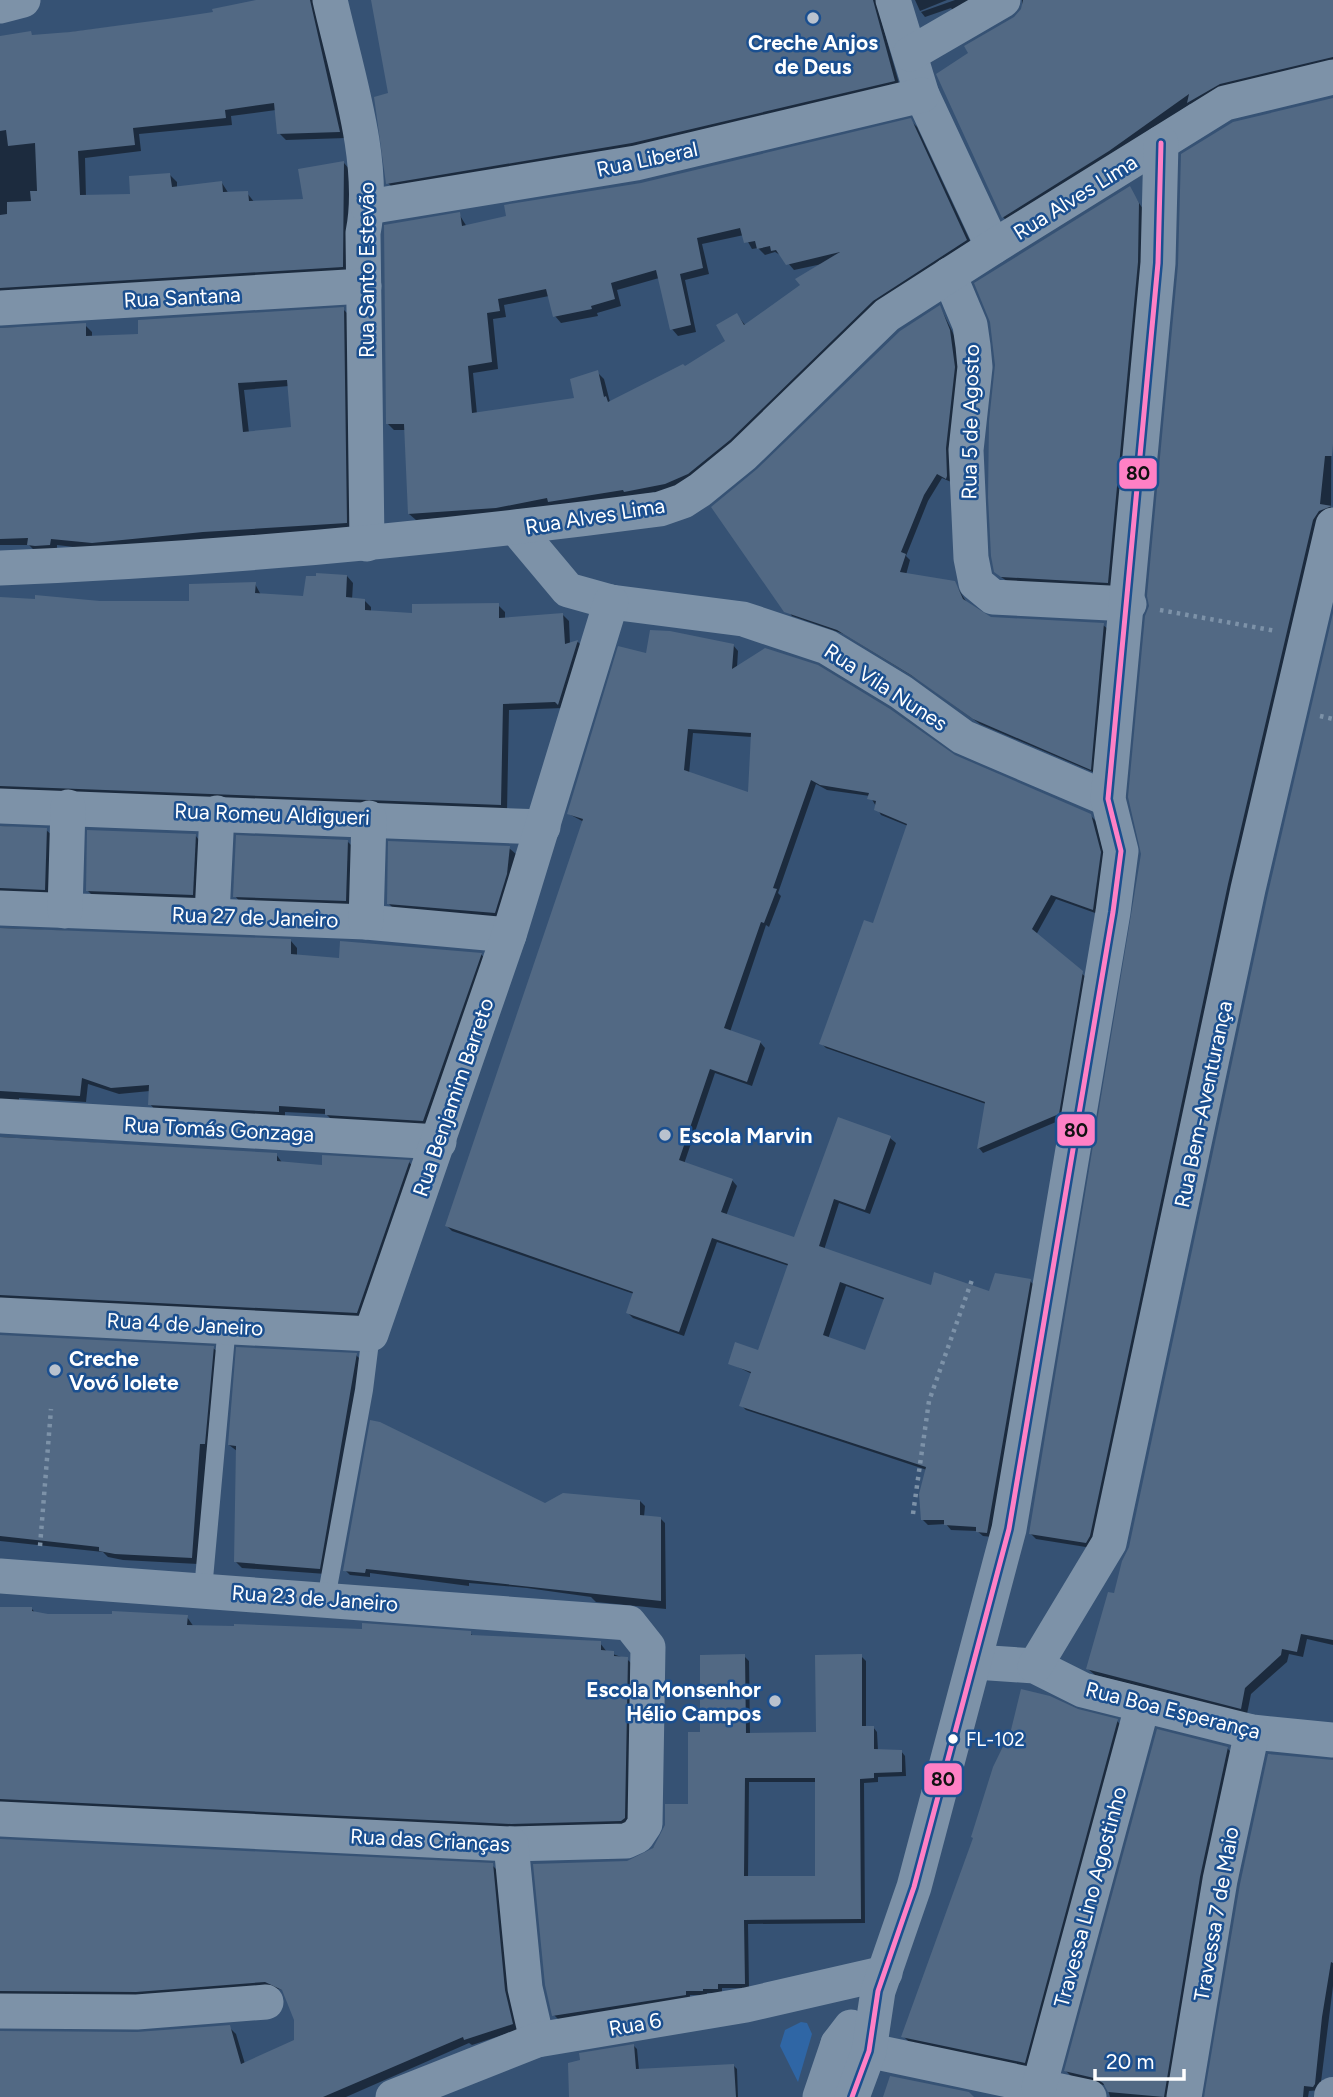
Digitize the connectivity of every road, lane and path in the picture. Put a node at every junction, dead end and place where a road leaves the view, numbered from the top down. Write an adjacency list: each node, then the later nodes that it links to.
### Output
1 (23, 0): 5 (street)
2 (330, 0): 10 (street, Rua Santo Estevão)
3 (893, 0): 6 (street)
4 (1003, 0): 6 (street)
5 (0, 6)
6 (910, 54): 8 (street)
7 (1333, 77): 9 (street, Rua Alves Lima)
8 (922, 95): 10 (street, Rua Liberal); 11 (street)
9 (1161, 143): 11 (street, Rua Alves Lima); 20 (street)
10 (368, 206): 13 (street, Rua Santo Estevão)
11 (993, 247): 12 (street, Rua Alves Lima)
12 (949, 275): 16 (street, Rua Alves Lima); 20 (street, Rua 5 de Agosto)
13 (364, 286): 14 (street, Rua Santana); 17 (street, Rua Santo Estevão)
14 (0, 308)
15 (1333, 525): 21 (street, Rua Bem-Aventurança)
16 (516, 528): 17 (street, Rua Alves Lima); 19 (street, Rua Vila Nunes)
17 (367, 544): 18 (street, Rua Alves Lima)
18 (0, 568)
19 (611, 602): 22 (street, Rua Vila Nunes); 27 (street, Rua Benjamim Barreto)
20 (1129, 604): 21 (path); 22 (street)
21 (1307, 637): 47 (street, Rua Bem-Aventurança)
22 (1108, 799): 46 (street)
23 (0, 806): 24 (street, Rua Romeu Aldigueri)
24 (68, 807): 25 (street, Rua Romeu Aldigueri); 29 (street)
25 (217, 813): 26 (street, Rua Romeu Aldigueri); 30 (street)
26 (369, 818): 27 (street, Rua Romeu Aldigueri); 31 (street)
27 (543, 827): 32 (street, Rua Benjamim Barreto)
28 (0, 908): 29 (street, Rua 27 de Janeiro)
29 (65, 911): 30 (street, Rua 27 de Janeiro)
30 (212, 915): 31 (street, Rua 27 de Janeiro)
31 (366, 922): 32 (street, Rua 27 de Janeiro)
32 (509, 935): 34 (street, Rua Benjamim Barreto)
33 (0, 1116): 34 (street, Rua Tomás Gonzaga)
34 (439, 1142): 38 (street, Rua Benjamim Barreto)
35 (973, 1277): 40 (path)
36 (0, 1315): 37 (street, Rua 4 de Janeiro)
37 (227, 1325): 38 (street, Rua 4 de Janeiro); 43 (lane)
38 (371, 1334): 44 (lane, Rua Benjamim Barreto)
39 (51, 1409): 42 (path)
40 (913, 1514)
41 (0, 1576): 42 (street, Rua 23 de Janeiro)
42 (38, 1579): 43 (street, Rua 23 de Janeiro)
43 (203, 1590): 44 (street, Rua 23 de Janeiro)
44 (326, 1599): 45 (street, Rua 23 de Janeiro)
45 (629, 1623): 52 (street, Rua das Crianças)
46 (975, 1662): 47 (street, Rua Boa Esperança); 53 (street)
47 (1035, 1666): 48 (street, Rua Boa Esperança)
48 (1142, 1707): 49 (street, Rua Boa Esperança); 58 (street, Travessa Lino Agostinho)
49 (1252, 1732): 50 (street, Rua Boa Esperança); 63 (street, Travessa 7 de Maio)
50 (1333, 1740)
51 (0, 1819): 52 (street, Rua das Crianças)
52 (511, 1844): 56 (street)
53 (882, 1982): 56 (street, Rua 6); 57 (street)
54 (266, 2001): 55 (street)
55 (0, 2011)
56 (537, 2040): 59 (street, Rua 6)
57 (853, 2048): 58 (street); 60 (street); 61 (street)
58 (1039, 2087): 62 (street)
59 (393, 2097)
60 (820, 2097)
61 (852, 2097)
62 (1089, 2097)
63 (1184, 2097)

